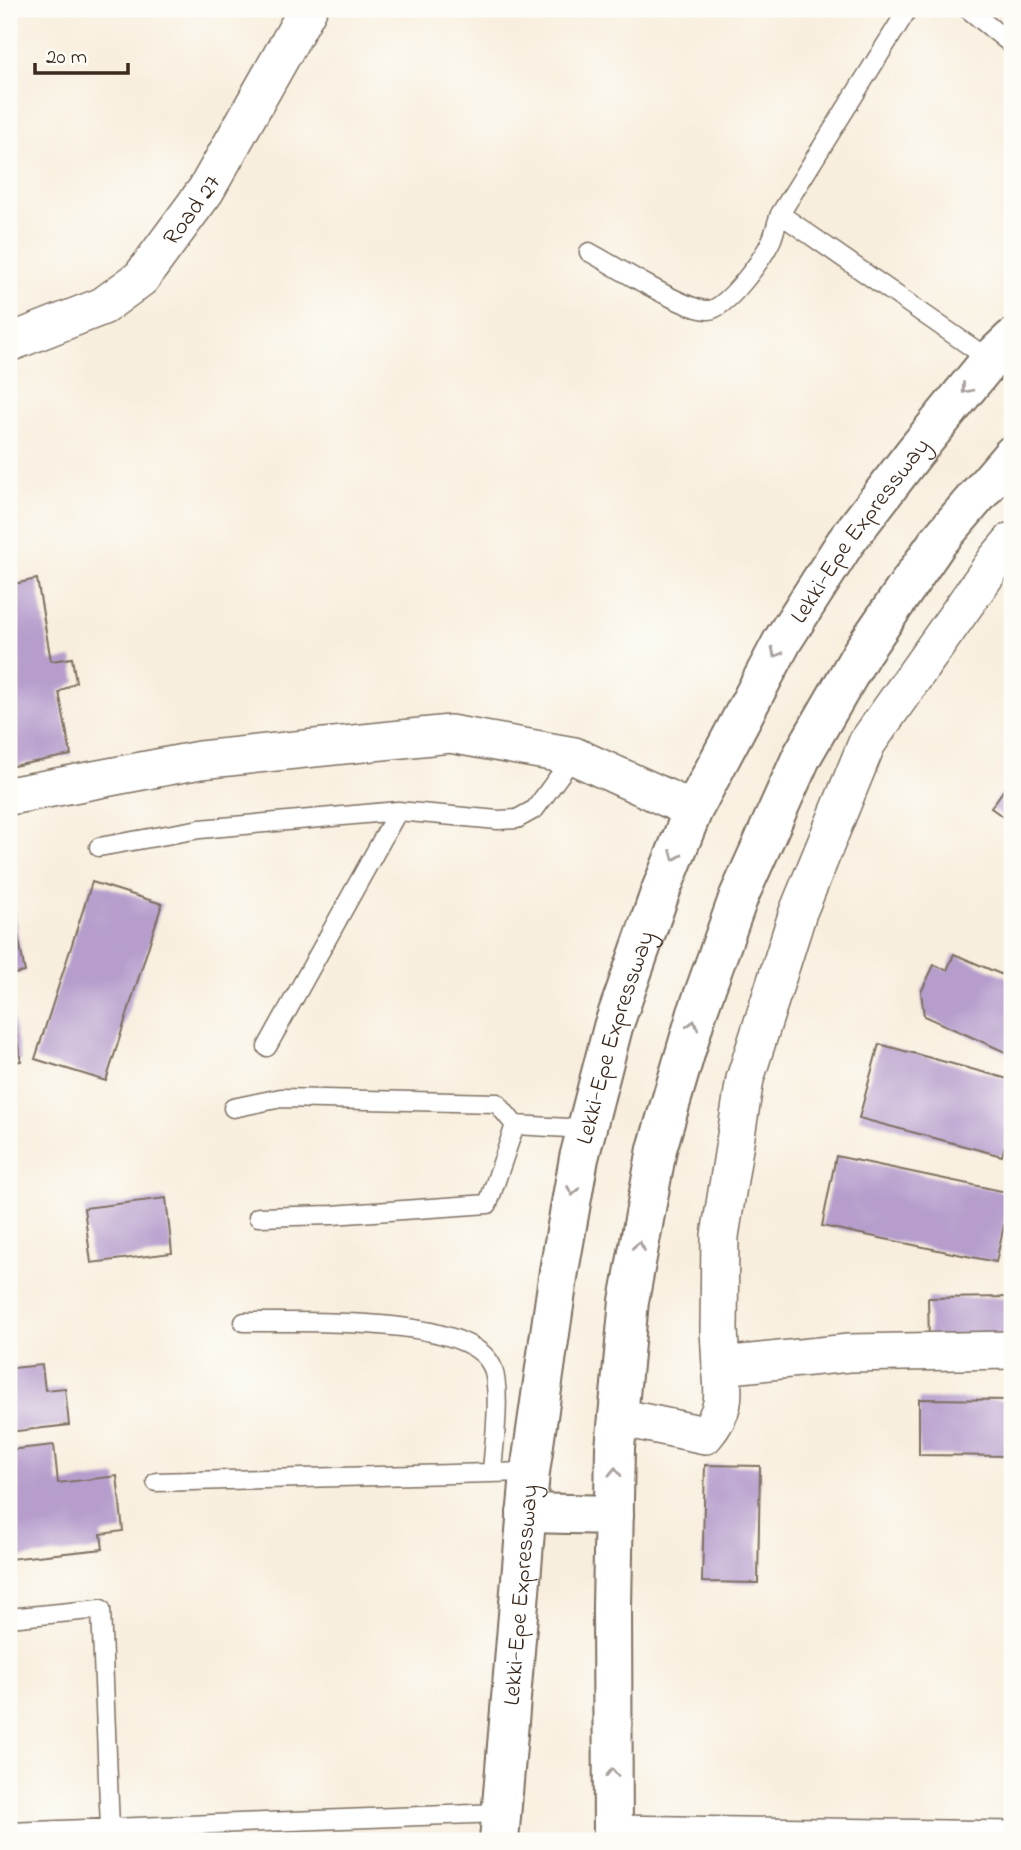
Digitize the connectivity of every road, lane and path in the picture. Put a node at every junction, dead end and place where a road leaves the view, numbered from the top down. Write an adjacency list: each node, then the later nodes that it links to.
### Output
1 (308, 9): 7 (street, Road 27)
2 (908, 9): 5 (lane)
3 (968, 9): 4 (lane)
4 (1012, 46)
5 (780, 214): 6 (lane); 8 (lane)
6 (589, 252)
7 (9, 342)
8 (1001, 350): 13 (highway, Lekki-Epe Expressway, one-way to 13)
9 (1012, 455): 24 (highway, one-way to 9)
10 (1012, 541): 23 (street)
11 (574, 756): 12 (street); 13 (street); 14 (lane)
12 (9, 796)
13 (694, 810): 19 (highway, Lekki-Epe Expressway, one-way to 19)
14 (398, 811): 15 (lane); 16 (lane)
15 (99, 846)
16 (267, 1047)
17 (233, 1108): 18 (lane)
18 (516, 1125): 19 (lane); 20 (lane)
19 (586, 1129): 26 (highway, Lekki-Epe Expressway, one-way to 26)
20 (258, 1217)
21 (244, 1322): 25 (lane)
22 (1012, 1350): 23 (street)
23 (721, 1366): 24 (street)
24 (618, 1417): 29 (highway, one-way to 24)
25 (492, 1471): 26 (lane); 27 (lane)
26 (530, 1472): 28 (highway, Lekki-Epe Expressway)
27 (156, 1482)
28 (526, 1513): 29 (highway); 31 (highway, Lekki-Epe Expressway)
29 (614, 1515): 34 (highway, one-way to 29)
30 (9, 1618): 32 (lane)
31 (499, 1827): 32 (lane)
32 (110, 1828): 33 (lane)
33 (9, 1832)
34 (613, 1838): 35 (street)
35 (1012, 1840)

